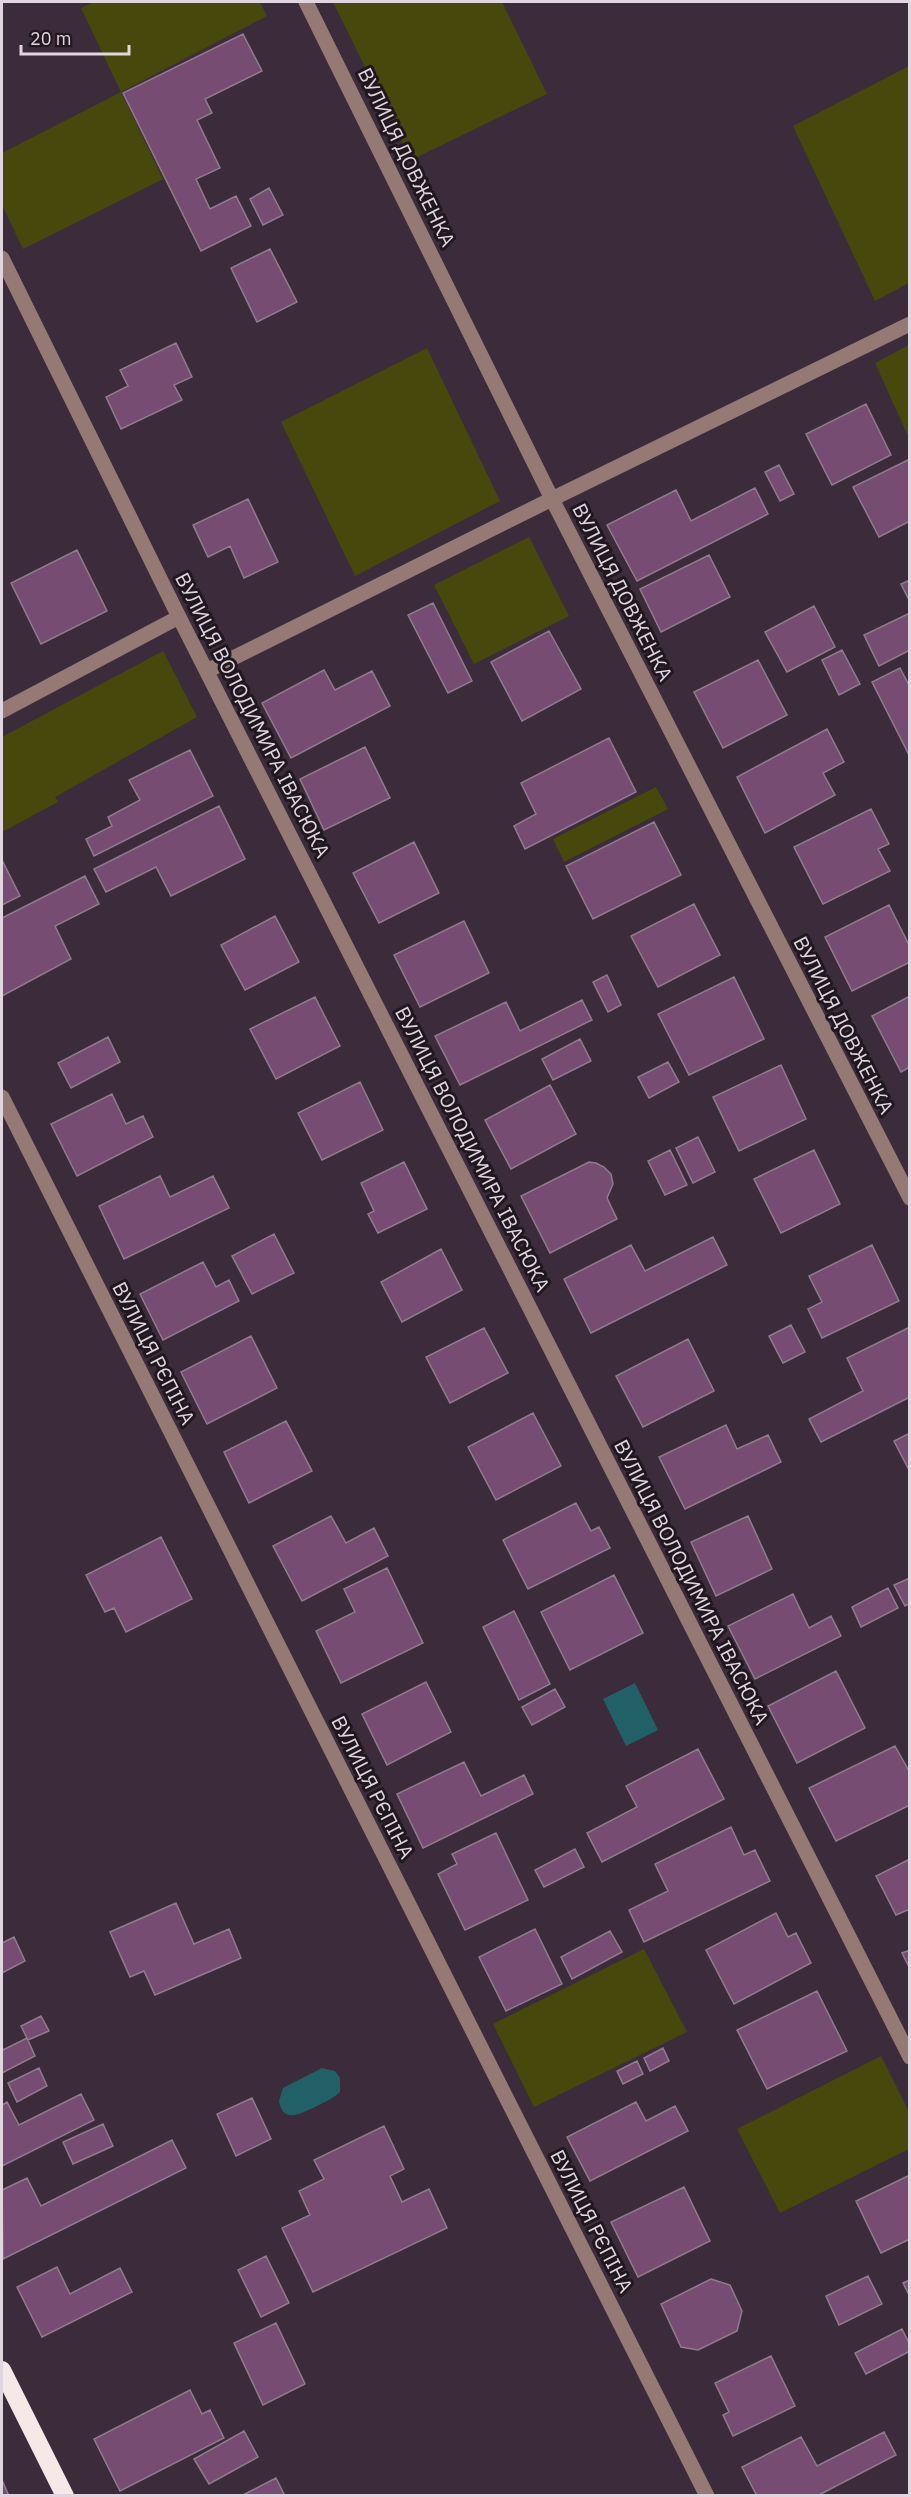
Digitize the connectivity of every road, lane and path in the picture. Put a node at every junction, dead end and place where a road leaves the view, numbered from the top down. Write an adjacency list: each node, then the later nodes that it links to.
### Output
1 (306, 2): 4 (street, ВУЛИЦЯ ДОВЖЕНКА)
2 (2, 258): 5 (street, ВУЛИЦЯ ВОЛОДИМИРА ІВАСЮКА)
3 (909, 324): 4 (street)
4 (552, 499): 6 (street); 9 (street, ВУЛИЦЯ ДОВЖЕНКА)
5 (179, 617): 6 (street, ВУЛИЦЯ ВОЛОДИМИРА ІВАСЮКА); 7 (street)
6 (207, 671): 10 (street, ВУЛИЦЯ ВОЛОДИМИРА ІВАСЮКА)
7 (2, 711)
8 (2, 1097): 13 (street, ВУЛИЦЯ РЄПІНА)
9 (909, 1198)
10 (909, 2057)
11 (2, 2370): 12 (highway)
12 (65, 2496)
13 (707, 2496)

